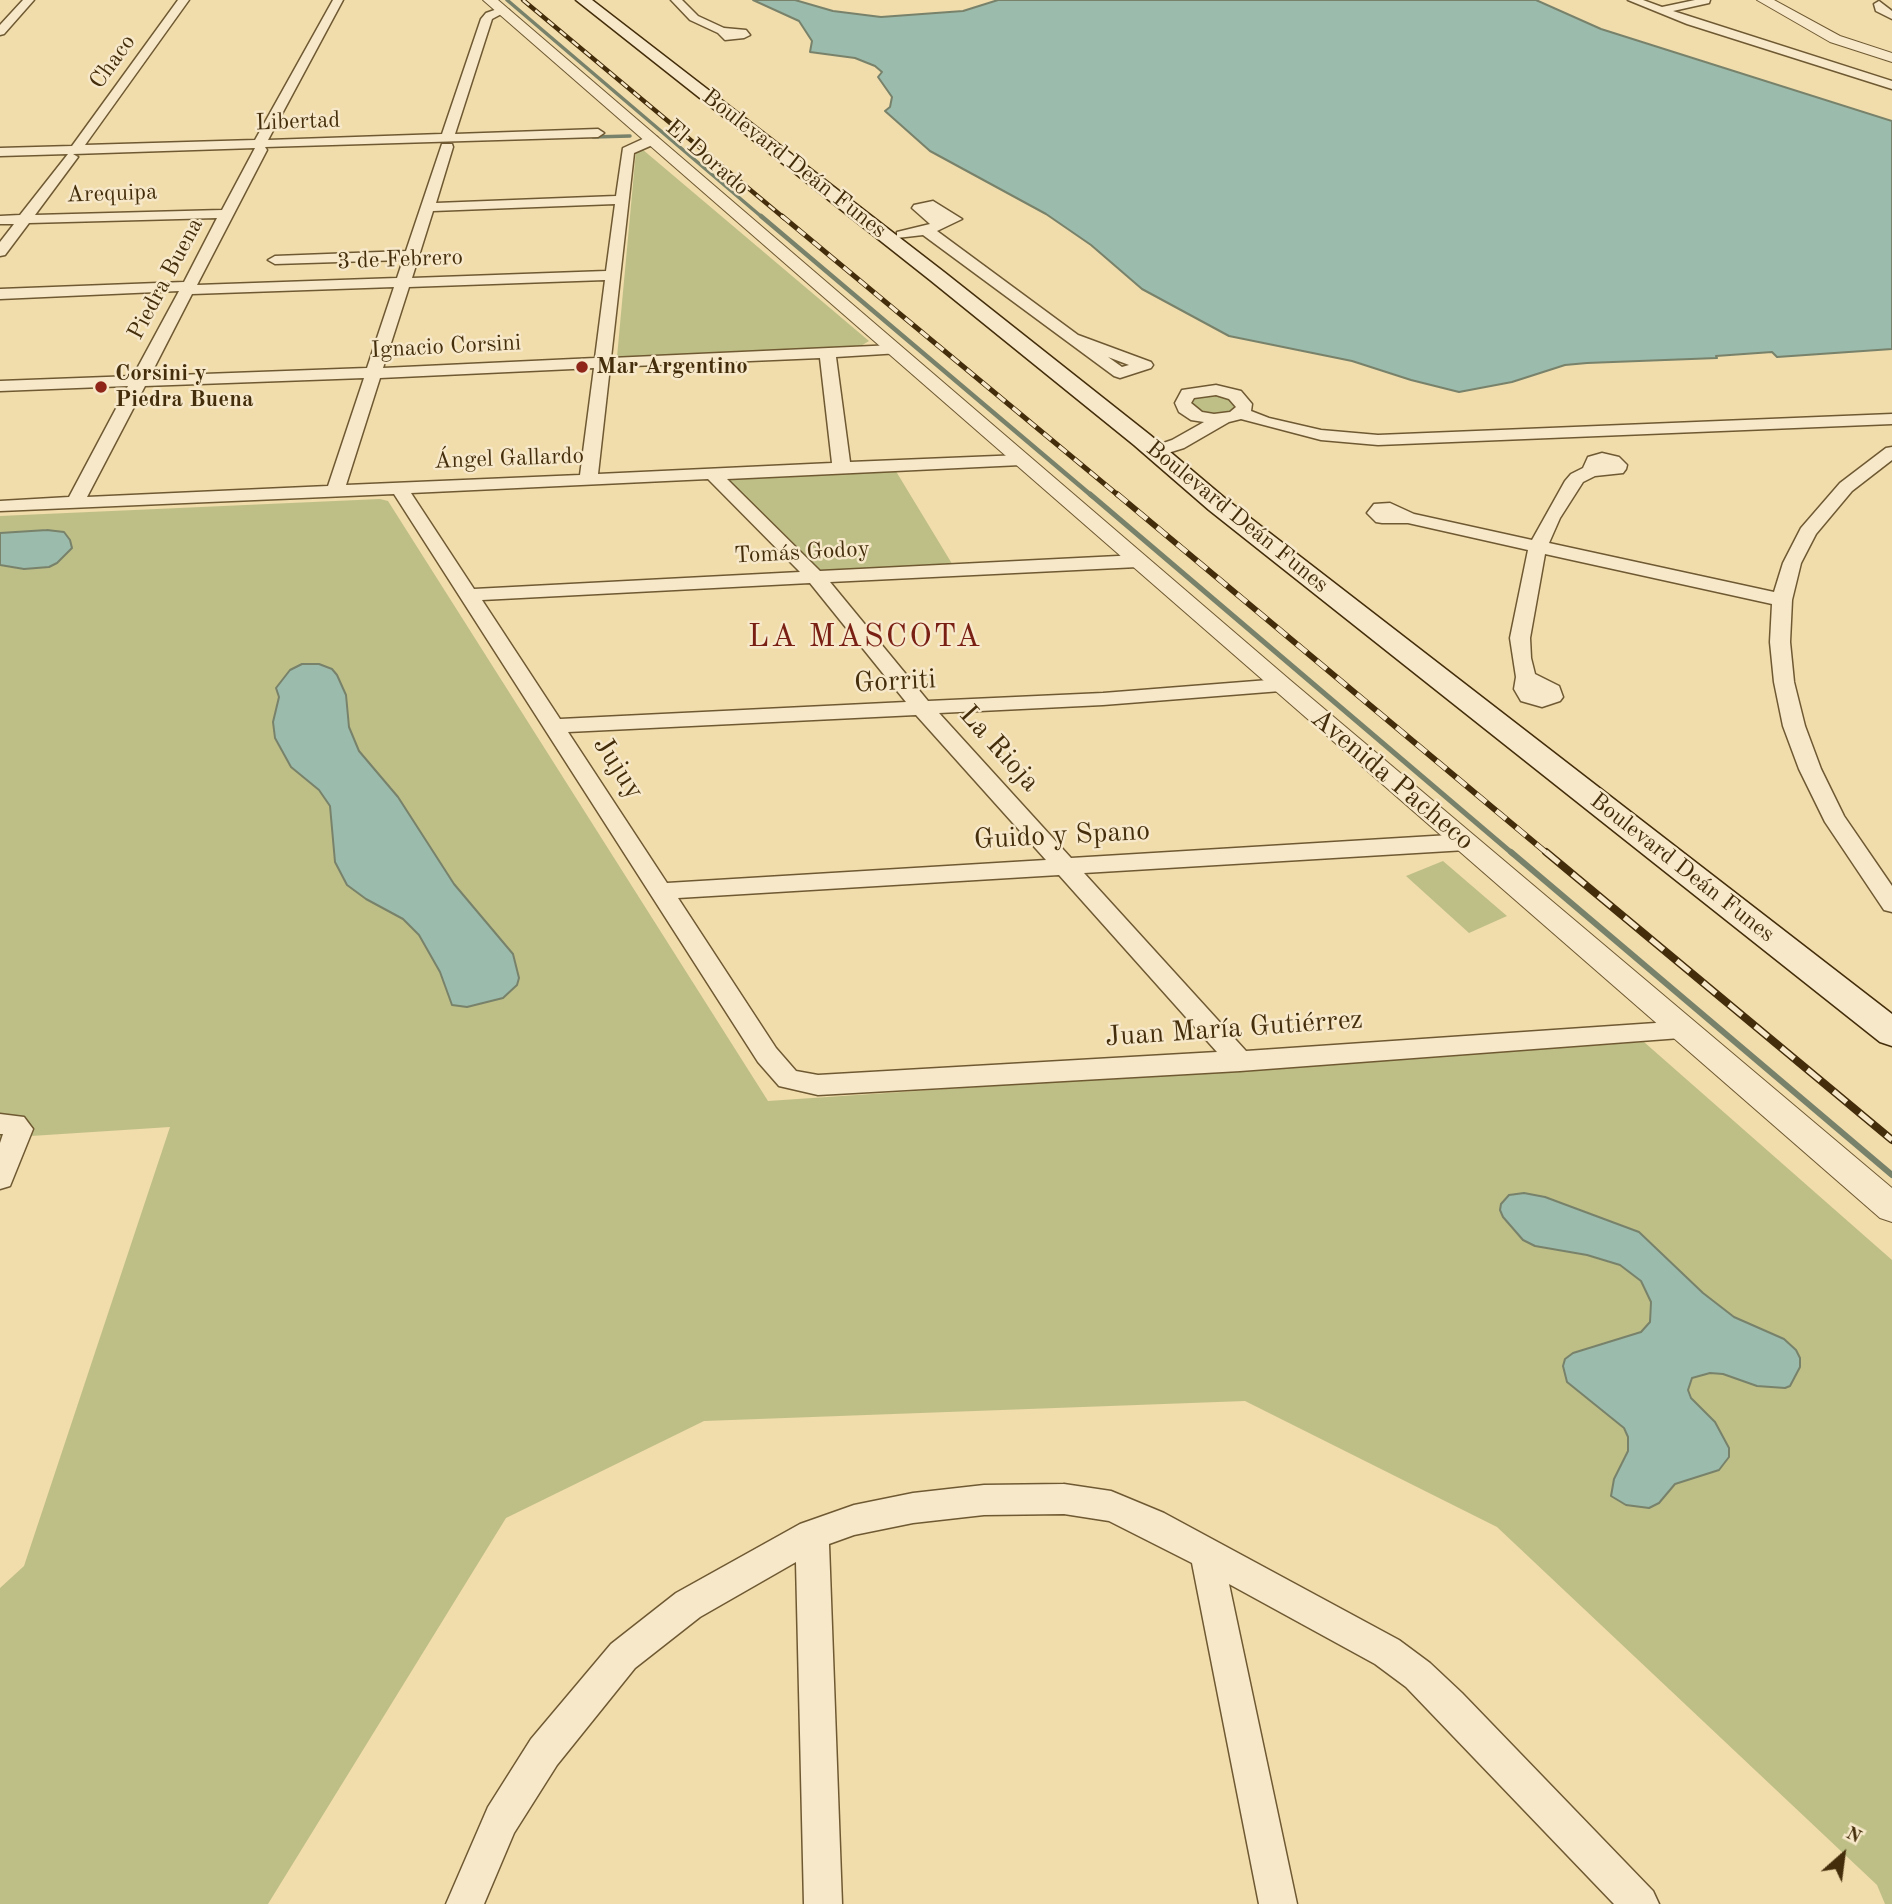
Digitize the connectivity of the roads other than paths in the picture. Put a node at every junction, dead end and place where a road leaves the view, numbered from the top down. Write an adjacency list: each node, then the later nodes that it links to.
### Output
1 (29, 0): 17 (street)
2 (184, 0): 25 (street, Chaco)
3 (338, 0): 23 (street, Piedra Buena)
4 (583, 0): 49 (main road, Boulevard Deán Funes)
5 (595, 0): 31 (main road, Boulevard Deán Funes)
6 (676, 0): 16 (street)
7 (1633, 0): 14 (street)
8 (1763, 0): 18 (street)
9 (1776, 0): 18 (street)
10 (1705, 1): 12 (street); 14 (street)
11 (1881, 1): 15 (street)
12 (1719, 2)
13 (496, 5): 21 (street, El Dorado); 22 (street)
14 (1659, 11): 19 (street)
15 (1892, 16)
16 (722, 31)
17 (0, 32)
18 (1892, 55)
19 (1892, 85)
20 (598, 133): 22 (street, Libertad)
21 (652, 140): 26 (street); 40 (street, El Dorado)
22 (447, 143): 23 (street, Libertad); 27 (street)
23 (260, 147): 25 (street, Libertad); 28 (street, Piedra Buena)
24 (0, 152): 25 (street, Libertad)
25 (74, 153): 30 (street, Chaco)
26 (623, 200): 27 (street); 35 (street)
27 (429, 207): 33 (street)
28 (226, 214): 30 (street, Arequipa); 37 (street, Piedra Buena)
29 (0, 220): 30 (street, Arequipa)
30 (23, 220): 32 (street, Chaco)
31 (902, 235): 39 (street); 49 (main road, Boulevard Deán Funes)
32 (0, 252)
33 (413, 255): 34 (street); 36 (street)
34 (275, 260)
35 (615, 275): 36 (street, 3 de Febrero); 42 (street)
36 (404, 282): 37 (street, 3 de Febrero); 43 (street)
37 (187, 288): 38 (street, 3 de Febrero); 44 (street, Piedra Buena)
38 (0, 293)
39 (1072, 338)
40 (894, 350): 41 (street, Ignacio Corsini); 51 (street, Avenida Pacheco)
41 (828, 354): 42 (street, Ignacio Corsini); 52 (street)
42 (604, 363): 43 (street, Ignacio Corsini); 55 (street)
43 (372, 373): 44 (street, Ignacio Corsini); 57 (street)
44 (138, 381): 45 (street, Ignacio Corsini); 58 (street, Piedra Buena)
45 (0, 386)
46 (1191, 413): 47 (street); 47 (street); 49 (street)
47 (1231, 416): 48 (street); 49 (street)
48 (1892, 419)
49 (1156, 444): 74 (main road, Boulevard Deán Funes); 76 (main road, Boulevard Deán Funes)
50 (1892, 452): 65 (street)
51 (1021, 460): 52 (street, Ángel Gallardo); 62 (street, Avenida Pacheco)
52 (842, 470): 54 (street, Ángel Gallardo)
53 (1591, 471): 61 (street)
54 (714, 476): 55 (street, Ángel Gallardo); 63 (street, La Rioja)
55 (588, 480): 56 (street, Ángel Gallardo)
56 (399, 488): 57 (street, Ángel Gallardo); 64 (street, Jujuy)
57 (335, 491): 58 (street, Ángel Gallardo)
58 (75, 503): 59 (street, Ángel Gallardo)
59 (0, 506)
60 (1408, 518): 61 (street)
61 (1538, 546): 65 (street); 66 (street)
62 (1138, 561): 63 (street, Tomás Godoy); 67 (street, Avenida Pacheco)
63 (815, 577): 64 (street, Tomás Godoy); 68 (street, La Rioja)
64 (468, 595): 69 (street, Jujuy)
65 (1783, 600): 73 (street)
66 (1526, 677)
67 (1281, 685): 68 (street, Gorriti); 70 (street, Avenida Pacheco)
68 (923, 709): 69 (street, Gorriti); 71 (street, La Rioja)
69 (554, 726): 72 (street, Jujuy)
70 (1466, 842): 71 (street, Guido y Spano); 75 (street, Avenida Pacheco)
71 (1065, 866): 72 (street, Guido y Spano); 77 (street, La Rioja)
72 (662, 891): 78 (street, Jujuy)
73 (1892, 904)
74 (1892, 1014)
75 (1685, 1030): 77 (street, Juan María Gutiérrez); 81 (street, Avenida Pacheco)
76 (1892, 1033)
77 (1240, 1061): 78 (street, Juan María Gutiérrez)
78 (788, 1079)
79 (0, 1124): 80 (street)
80 (0, 1178)
81 (1892, 1208)
82 (812, 1535): 83 (street); 84 (street); 85 (street)
83 (1207, 1556): 86 (street); 87 (street)
84 (465, 1904)
85 (823, 1904)
86 (1278, 1904)
87 (1640, 1904)

